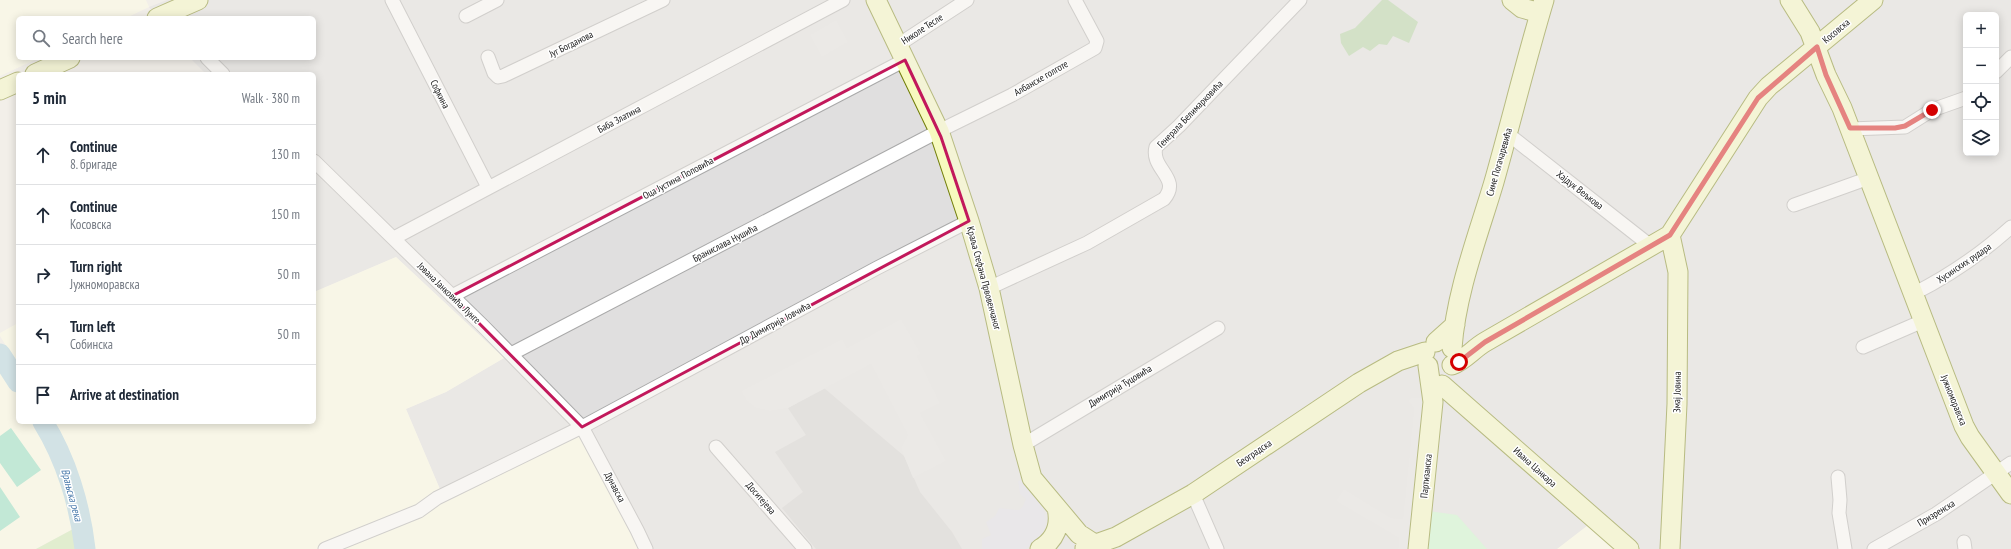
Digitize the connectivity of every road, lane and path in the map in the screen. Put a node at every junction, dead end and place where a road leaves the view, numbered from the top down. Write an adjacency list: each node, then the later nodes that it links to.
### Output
1 (198, 0): 14 (street)
2 (392, 0): 33 (street, Софкина)
3 (497, 0): 15 (street)
4 (663, 0): 18 (street, Југ Богданова)
5 (843, 0): 33 (street, Баба Златина)
6 (876, 0): 17 (street, Краља Стефана Првовенчаног)
7 (967, 0): 17 (street, Николе Тесле)
8 (1075, 0): 29 (street, Албанске голготе)
9 (1300, 0): 40 (street, Генерала Белимарковића)
10 (1512, 0): 13 (street)
11 (1790, 0): 16 (street, Јужноморавска)
12 (1873, 0): 16 (street, Косовска)
13 (1542, 7): 30 (street, Симе Погачаревића)
14 (163, 16)
15 (466, 16)
16 (1817, 47): 28 (street, Јужноморавска); 37 (street, Косовска)
17 (901, 53): 29 (street, Краља Стефана Првовенчаног); 42 (street, Оца Јустина Поповића)
18 (488, 57)
19 (2011, 57): 22 (street)
20 (66, 60): 23 (street)
21 (208, 60): 24 (street)
22 (1999, 69)
23 (39, 72)
24 (221, 72)
25 (16, 83): 26 (street)
26 (0, 90)
27 (1963, 99): 28 (street)
28 (1850, 128): 32 (street, Јужноморавска)
29 (938, 131): 35 (street, Краља Стефана Првовенчаног); 47 (street, Бранислава Нушића)
30 (1508, 134): 39 (street, Хајдук Вељкова); 48 (street, Симе Погачаревића)
31 (316, 163): 38 (street, Јована Јанковића Лунге)
32 (1869, 178): 34 (street); 41 (street, Јужноморавска)
33 (488, 187): 38 (street, Баба Златина)
34 (1794, 205)
35 (969, 221): 40 (street, Краља Стефана Првовенчаног); 49 (street, Др Димитрија Јовчића)
36 (2011, 227): 41 (street, Хусинских рудара)
37 (1670, 235): 39 (street, Косовска); 65 (street, Змај Јовина)
38 (394, 238): 42 (street, Јована Јанковића Лунге)
39 (1652, 247): 46 (street, Косовска)
40 (989, 288): 50 (street, Краља Стефана Првовенчаног)
41 (1913, 294): 43 (street, Јужноморавска)
42 (452, 296): 47 (street, Јована Јанковића Лунге)
43 (1923, 321): 45 (street); 52 (street, Јужноморавска)
44 (1218, 328): 50 (street, Димитрија Туцовића)
45 (1863, 347)
46 (1475, 348): 48 (street, Београдска)
47 (511, 354): 49 (street, Јована Јанковића Лунге)
48 (1441, 364): 54 (street, Београдска); 63 (street, Партизанска); 64 (street, Ивана Цанкара)
49 (582, 427): 58 (street, Др Димитрија Јовчића); 59 (street, Дунавска)
50 (1022, 445): 56 (street, Краља Стефана Првовенчаног)
51 (716, 447): 60 (street, Доситејева)
52 (2004, 468): 55 (street, Јужноморавска); 67 (street, Призренска)
53 (1838, 478): 66 (street)
54 (1193, 494): 57 (street, Београдска); 62 (street)
55 (2011, 494)
56 (1057, 508): 57 (street, Краља Стефана Првовенчаног); 61 (street)
57 (1088, 547)
58 (324, 549)
59 (646, 549)
60 (805, 549)
61 (1040, 549)
62 (1217, 549)
63 (1418, 549)
64 (1629, 549)
65 (1670, 549)
66 (1845, 549)
67 (1874, 549)

